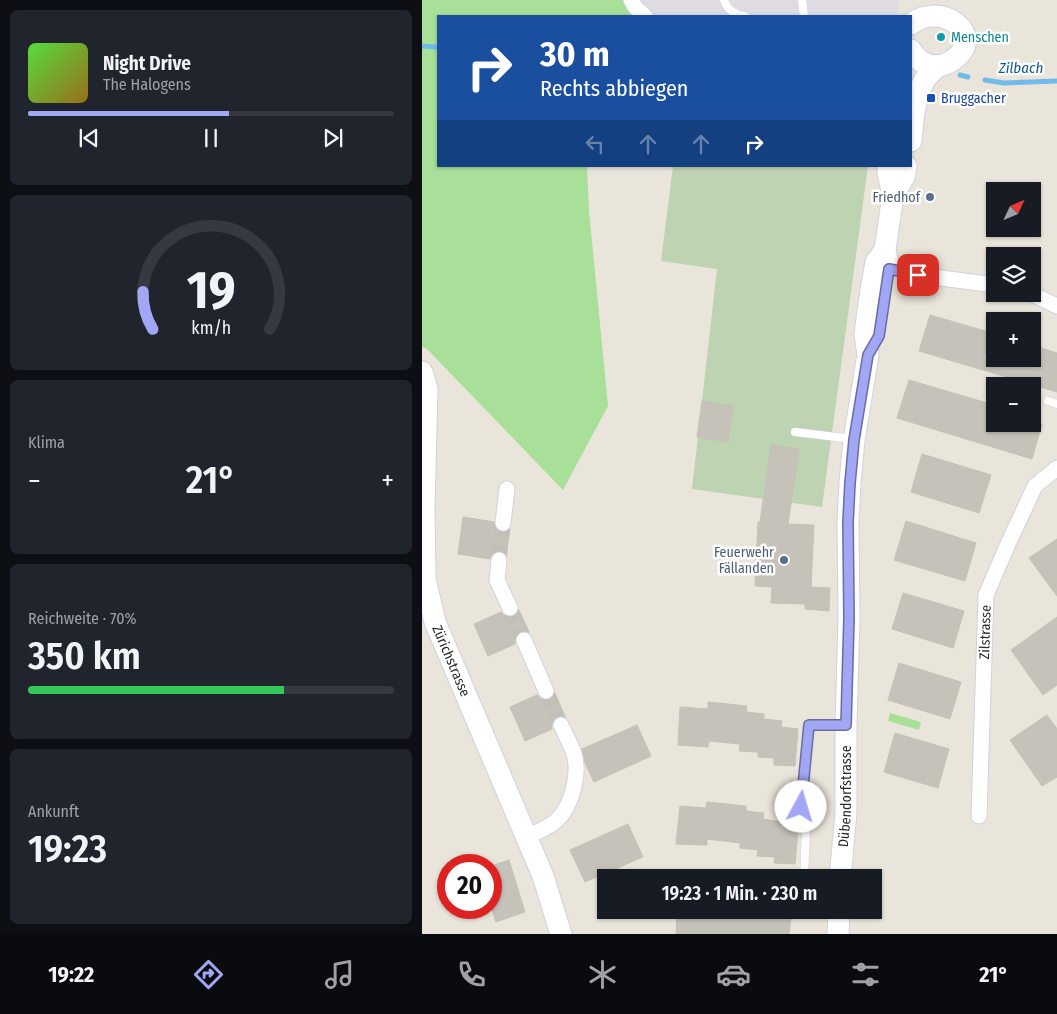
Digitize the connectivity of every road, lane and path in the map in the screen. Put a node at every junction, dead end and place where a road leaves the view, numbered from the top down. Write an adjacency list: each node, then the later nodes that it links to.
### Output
1 (631, 0): 5 (street)
2 (724, 0): 6 (lane)
3 (802, 0): 7 (lane)
4 (933, 4): 8 (main road); 10 (main road)
5 (644, 15)
6 (738, 15)
7 (804, 15)
8 (912, 22)
9 (912, 56): 10 (main road)
10 (937, 66): 11 (main road)
11 (912, 130)
12 (888, 167): 14 (main road, Dübendorfstrasse)
13 (906, 167): 14 (main road, Dübendorfstrasse)
14 (893, 195): 15 (main road, Dübendorfstrasse)
15 (887, 259): 16 (street); 23 (main road, Dübendorfstrasse)
16 (986, 284)
17 (1041, 298): 18 (street)
18 (1056, 306)
19 (422, 372): 28 (main road, Zürichstrasse)
20 (1048, 401): 21 (lane)
21 (1056, 404)
22 (795, 432): 23 (lane)
23 (854, 440): 33 (main road, Dübendorfstrasse)
24 (1056, 468): 34 (street, Zilstrasse)
25 (507, 489): 26 (street)
26 (503, 523)
27 (499, 560): 29 (street)
28 (423, 580): 35 (main road, Zürichstrasse)
29 (510, 608)
30 (524, 640): 31 (street)
31 (546, 691)
32 (561, 724): 35 (street)
33 (846, 725): 36 (lane); 37 (main road, Dübendorfstrasse)
34 (979, 816)
35 (526, 837): 39 (main road, Zürichstrasse)
36 (804, 869)
37 (841, 869)
38 (839, 919): 40 (main road)
39 (561, 934)
40 (838, 934)

